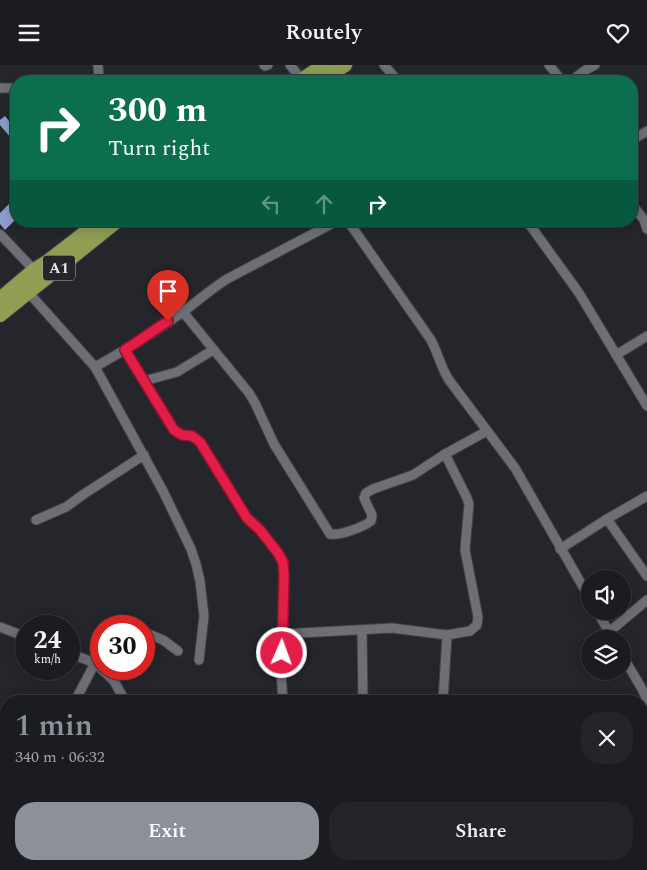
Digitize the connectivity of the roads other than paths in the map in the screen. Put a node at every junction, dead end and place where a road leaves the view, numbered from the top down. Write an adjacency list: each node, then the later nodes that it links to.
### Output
1 (264, 65): 2 (street)
2 (268, 65)
3 (324, 65): 8 (highway)
4 (345, 65): 9 (highway)
5 (384, 65): 10 (street)
6 (549, 65): 11 (street)
7 (594, 65): 12 (street)
8 (310, 75)
9 (329, 75)
10 (393, 75)
11 (557, 75)
12 (579, 75)
13 (638, 212): 19 (street)
14 (92, 227): 21 (highway, A1)
15 (109, 227): 22 (highway, A1)
16 (325, 227): 24 (street)
17 (352, 227): 33 (street)
18 (531, 227): 29 (street)
19 (647, 229)
20 (0, 234): 21 (street)
21 (34, 270): 23 (highway, A1)
22 (28, 292): 25 (highway, A1); 30 (street)
23 (0, 299)
24 (183, 312): 27 (street); 28 (street)
25 (0, 315)
26 (647, 336): 29 (street)
27 (213, 349): 31 (street); 34 (street)
28 (125, 350): 30 (street); 31 (street)
29 (616, 355): 32 (street)
30 (95, 367): 35 (street)
31 (144, 381): 47 (street)
32 (647, 406)
33 (487, 431): 34 (street); 39 (street)
34 (445, 454): 48 (street)
35 (144, 455): 38 (street); 51 (street)
36 (647, 496): 37 (street)
37 (607, 519): 39 (street); 40 (street)
38 (36, 520)
39 (560, 549): 41 (street)
40 (647, 575)
41 (581, 584)
42 (647, 600): 45 (street)
43 (0, 627): 46 (street)
44 (362, 630): 47 (street); 48 (street); 58 (street)
45 (616, 630)
46 (15, 633)
47 (282, 634): 57 (street)
48 (447, 635): 59 (street)
49 (155, 637): 50 (street)
50 (178, 651)
51 (198, 660)
52 (631, 670): 60 (street)
53 (90, 672): 55 (street)
54 (113, 680): 56 (street)
55 (78, 695)
56 (122, 695)
57 (283, 695)
58 (363, 695)
59 (443, 695)
60 (645, 695)

